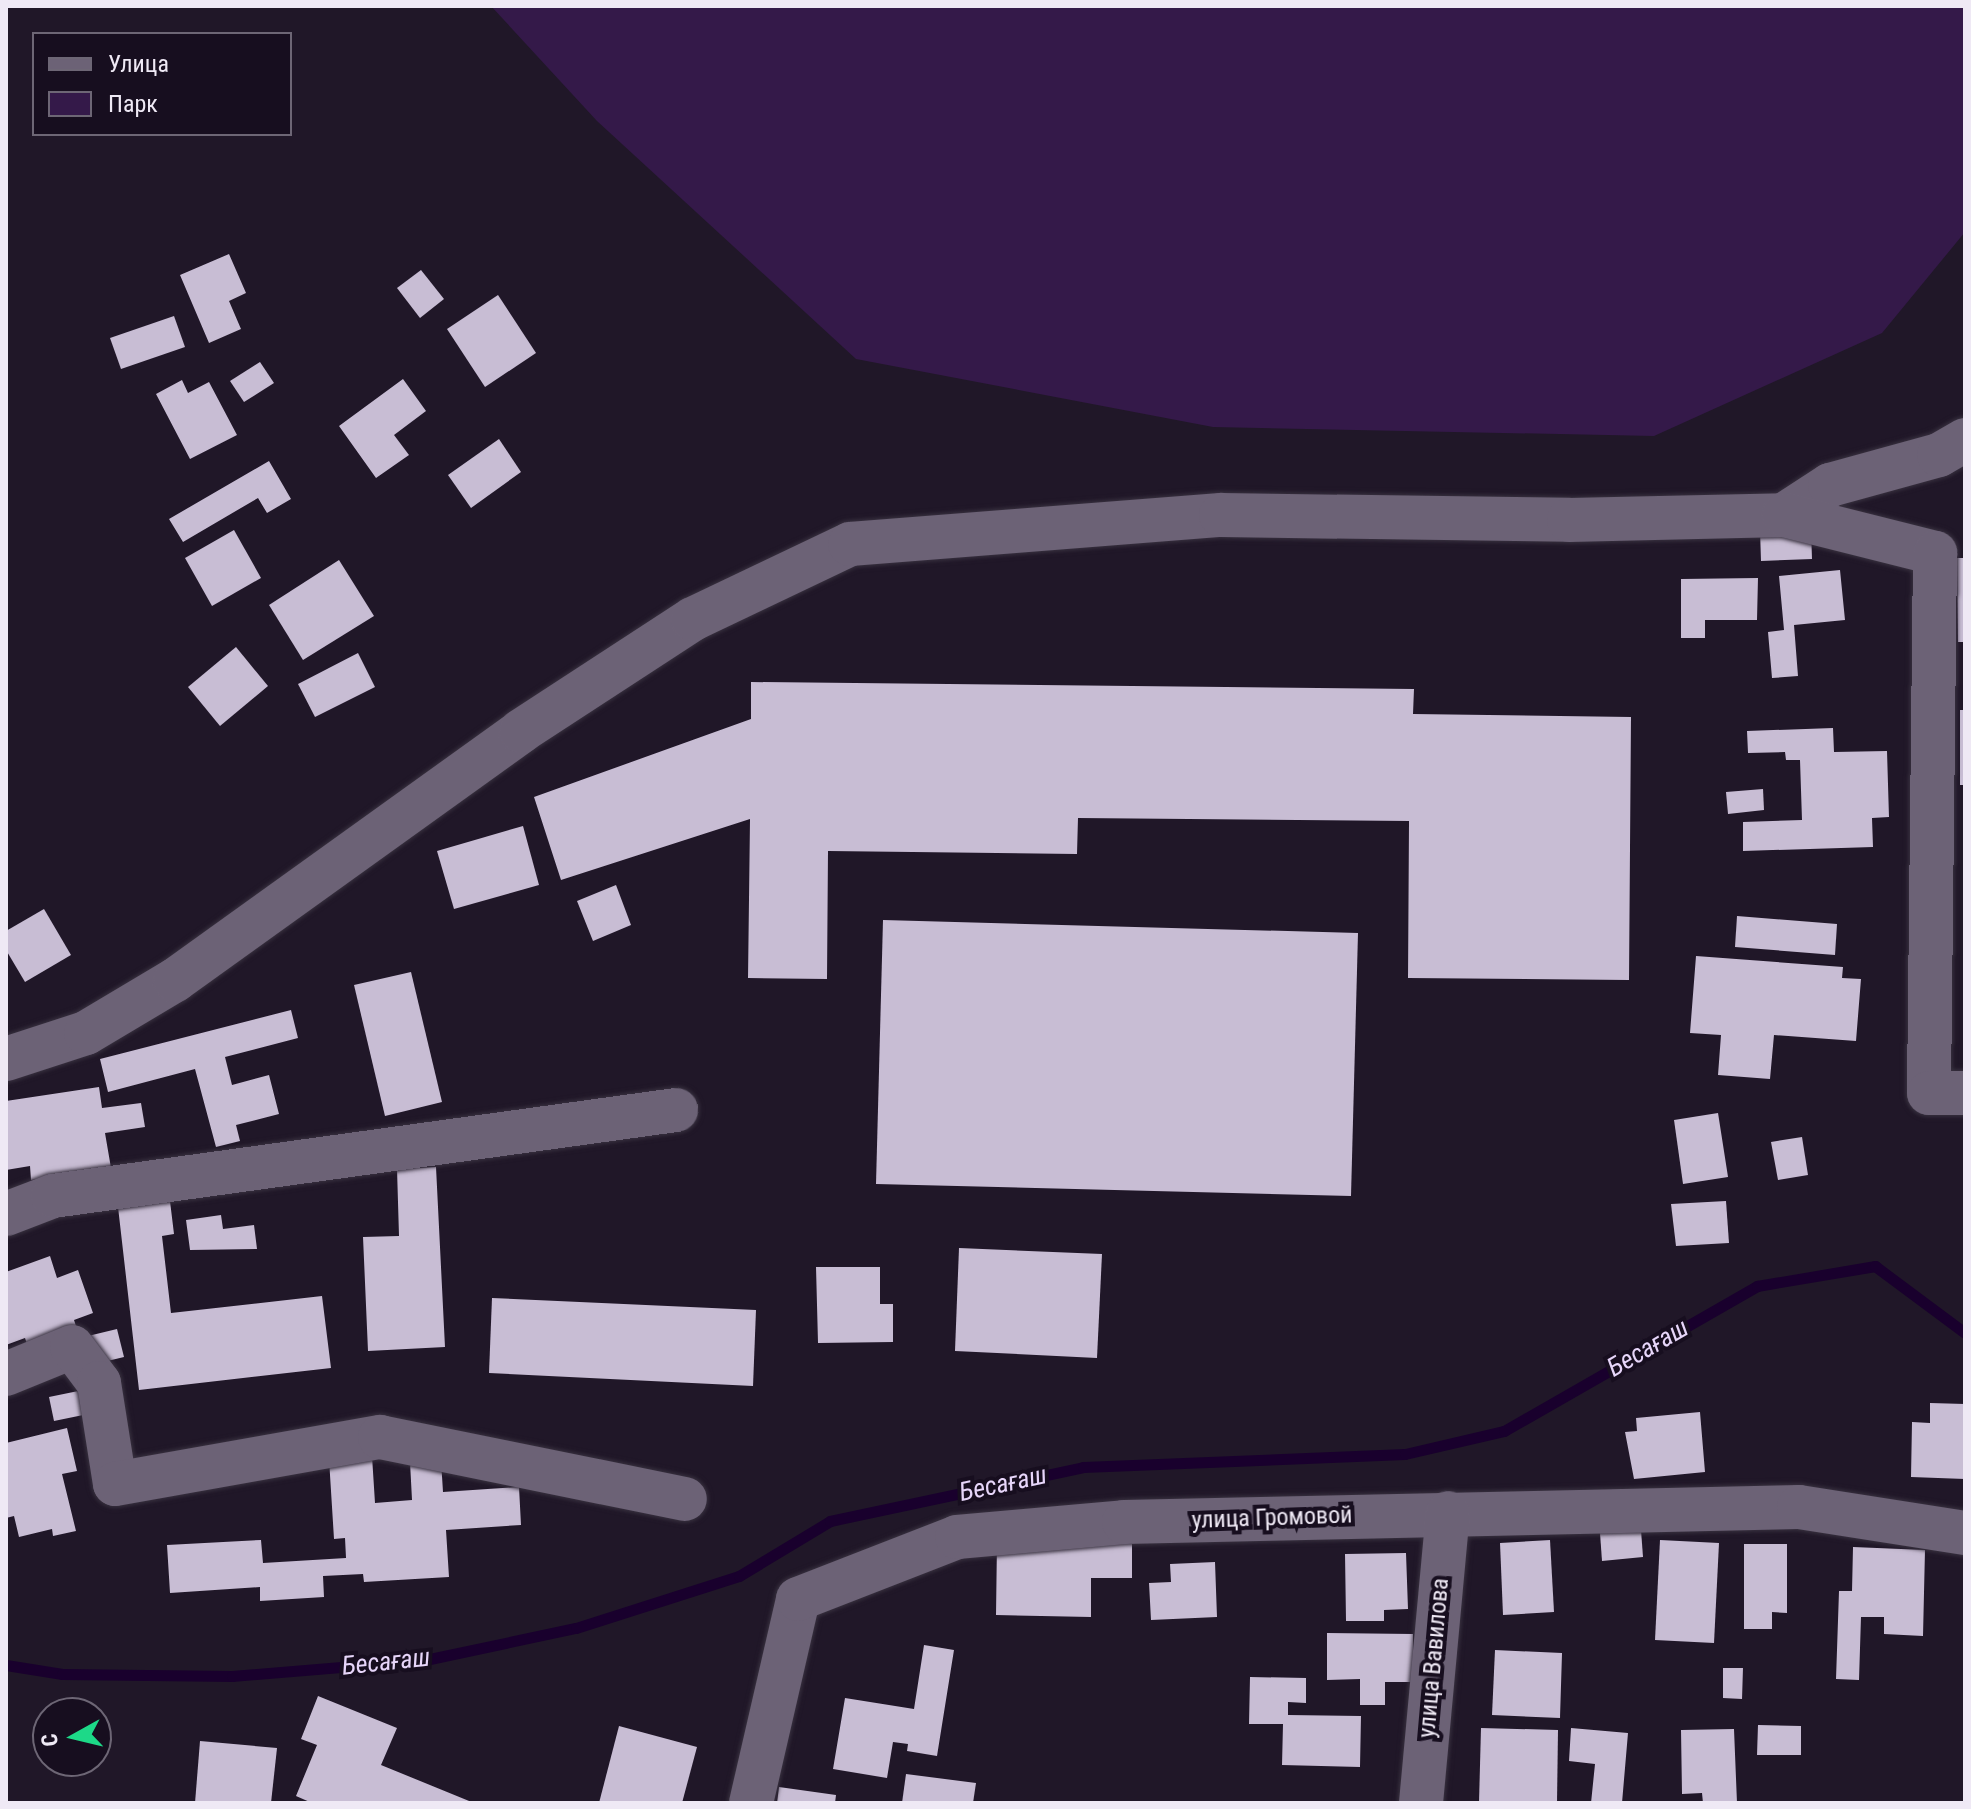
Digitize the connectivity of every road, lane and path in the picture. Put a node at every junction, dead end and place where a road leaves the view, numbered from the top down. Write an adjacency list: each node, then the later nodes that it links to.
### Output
1 (1965, 440): 2 (street)
2 (1784, 515): 3 (street); 4 (street)
3 (6, 1059)
4 (1965, 1093)
5 (676, 1110): 6 (street)
6 (6, 1214)
7 (6, 1374): 8 (street)
8 (685, 1499)
9 (1448, 1513): 10 (street, улица Громовой); 11 (street, улица Громовой); 12 (street, улица Вавилова)
10 (1965, 1533)
11 (751, 1803)
12 (1421, 1803)

